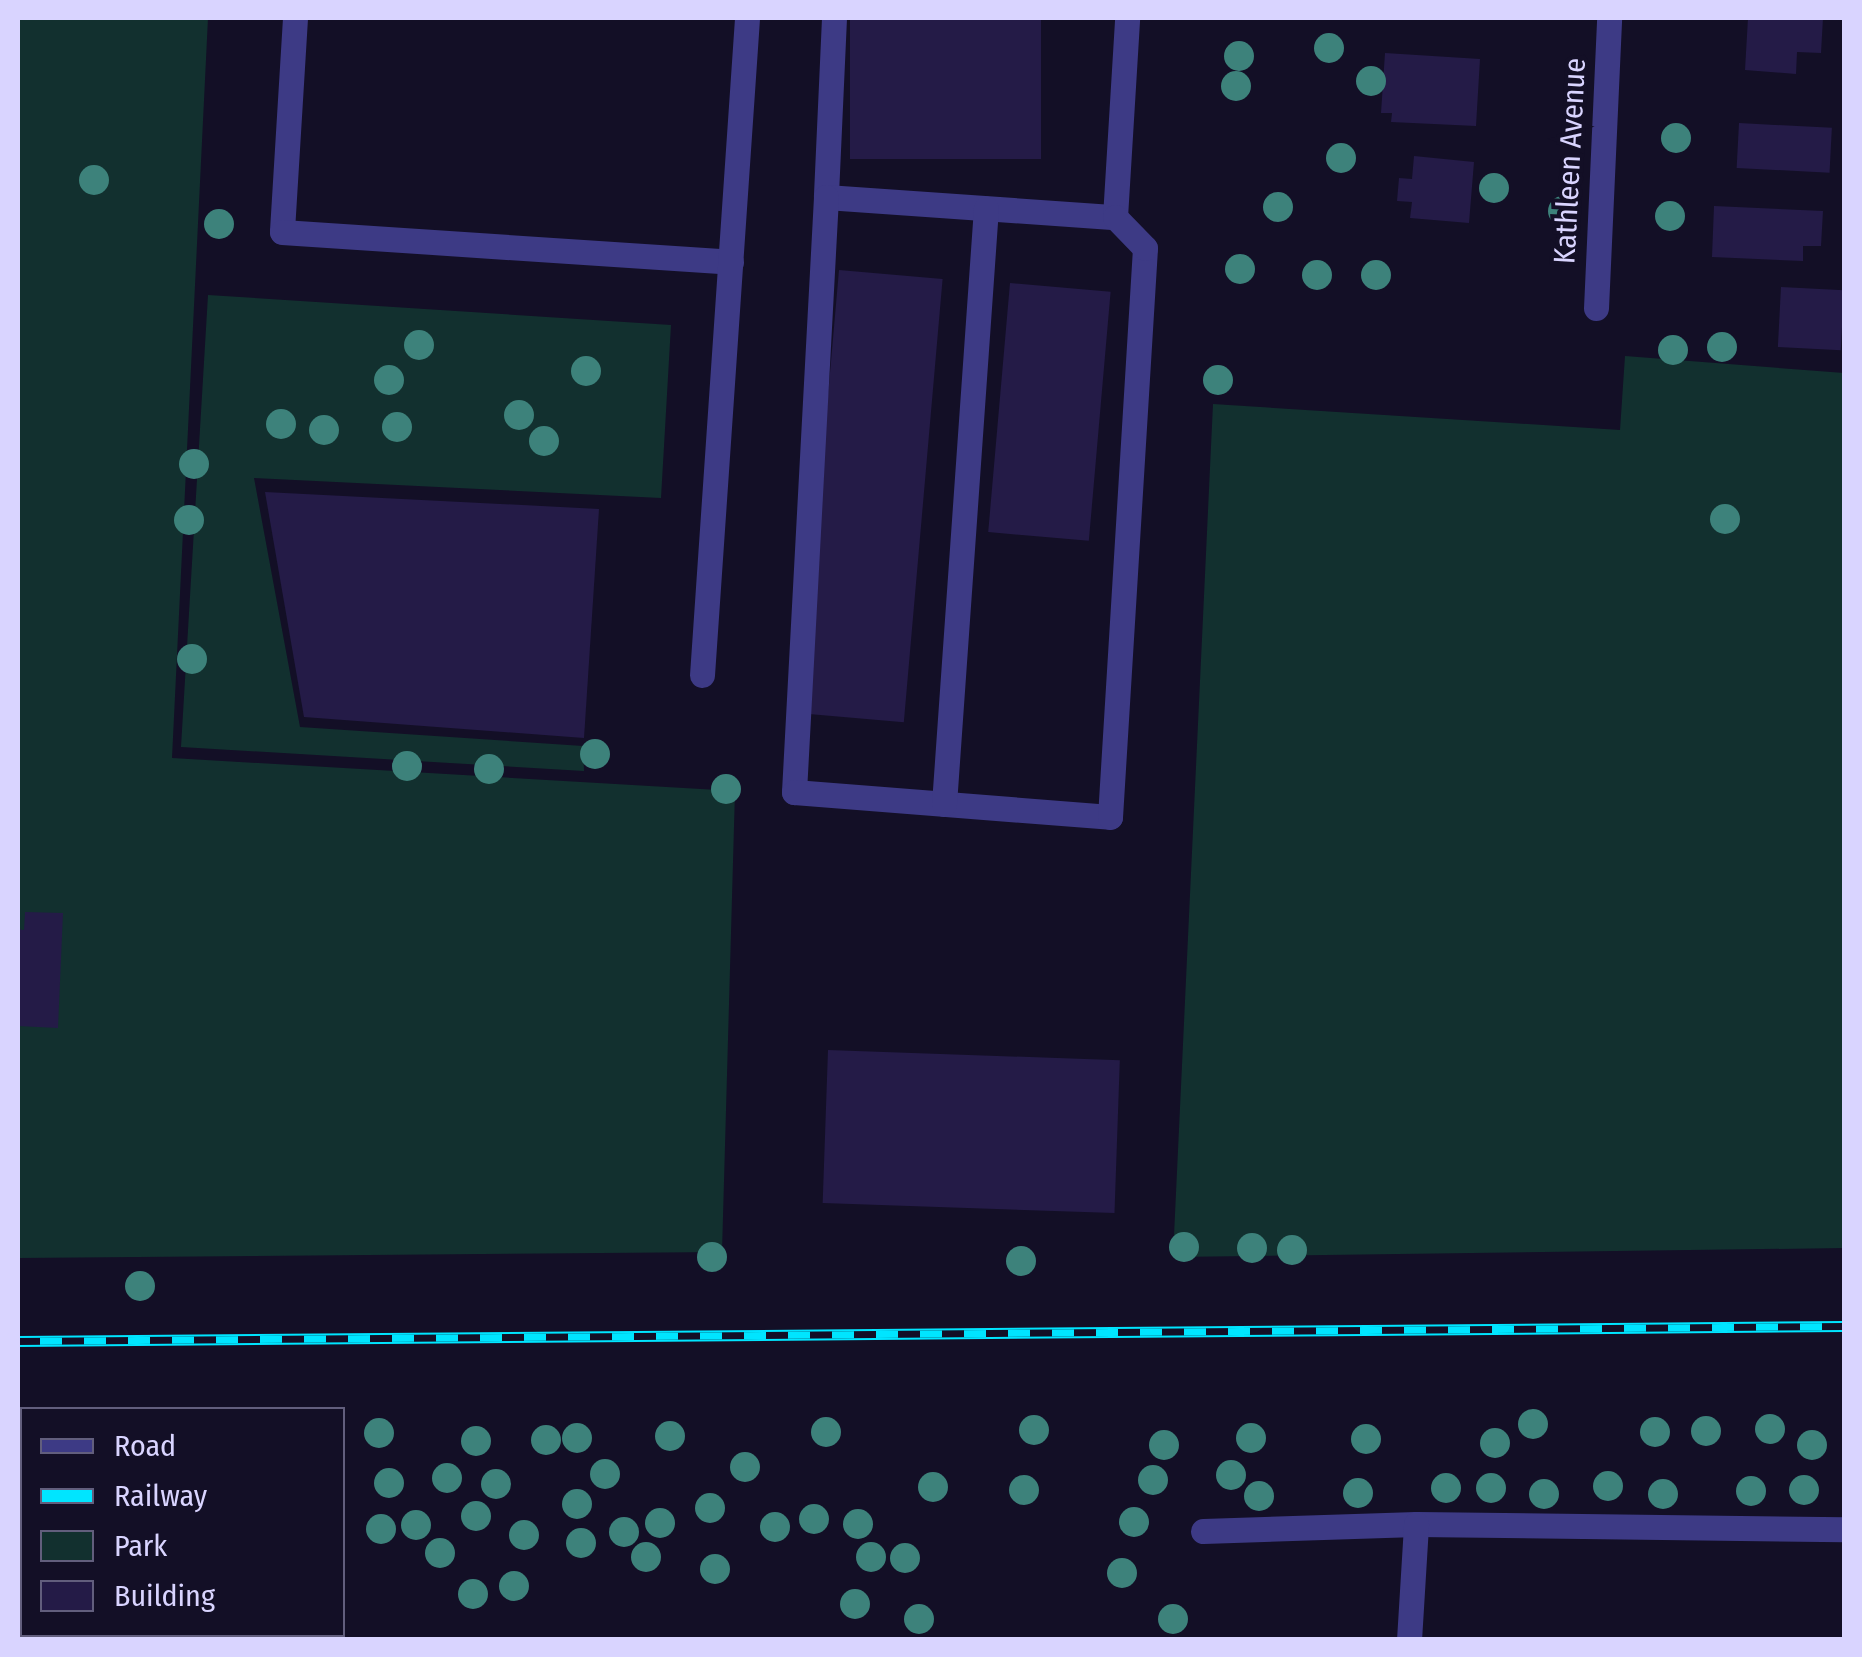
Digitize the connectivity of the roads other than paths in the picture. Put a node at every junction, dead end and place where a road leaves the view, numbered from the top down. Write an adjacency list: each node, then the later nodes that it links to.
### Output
1 (295, 18): 9 (street)
2 (747, 18): 9 (street)
3 (834, 18): 6 (street)
4 (1127, 18): 8 (street)
5 (1609, 18): 10 (street, Kathleen Avenue)
6 (826, 197): 7 (street); 12 (street)
7 (986, 208): 8 (street); 12 (street)
8 (1115, 217): 12 (street)
9 (731, 262): 11 (street)
10 (1596, 308)
11 (702, 675)
12 (944, 804)
13 (1416, 1524): 14 (street); 15 (street); 16 (street)
14 (1844, 1529)
15 (1203, 1531)
16 (1409, 1640)

